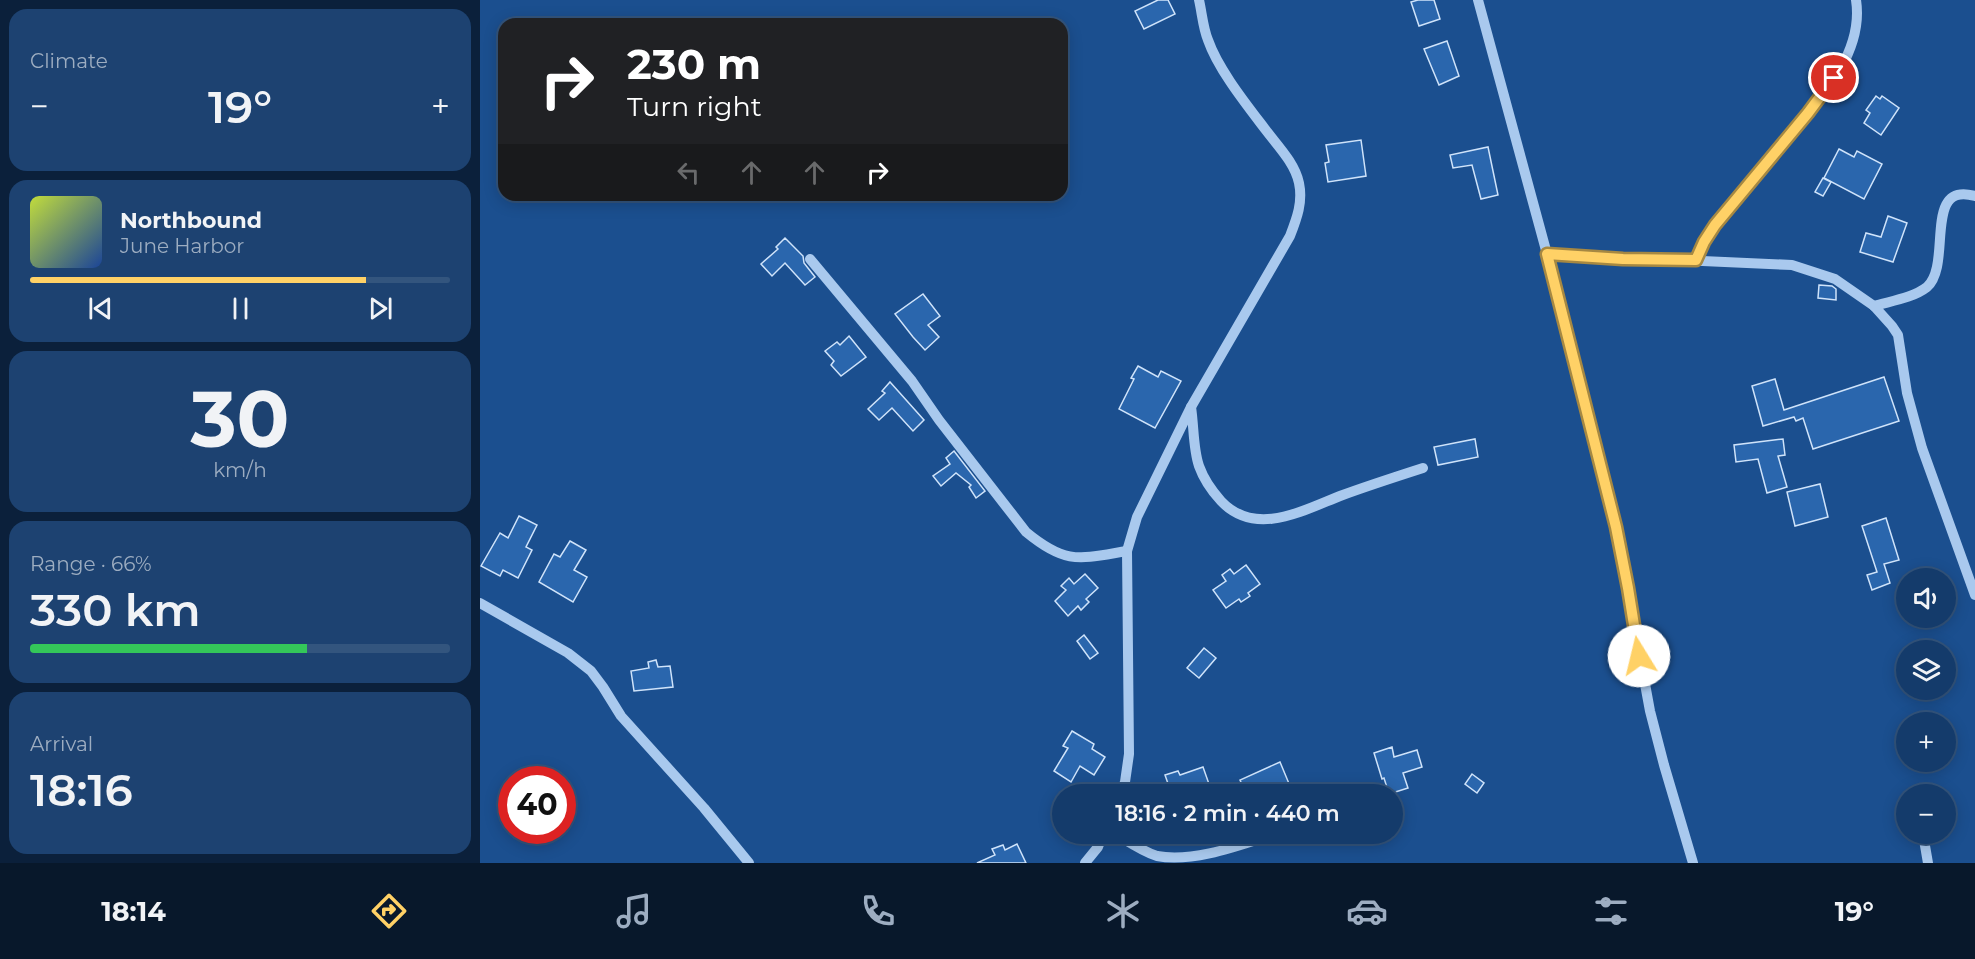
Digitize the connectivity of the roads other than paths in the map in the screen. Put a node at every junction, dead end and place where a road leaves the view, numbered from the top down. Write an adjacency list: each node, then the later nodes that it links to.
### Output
1 (1199, 0): 9 (street)
2 (1478, 0): 5 (street)
3 (1856, 0): 7 (street)
4 (1975, 196): 8 (street)
5 (1547, 254): 7 (street); 22 (street)
6 (810, 259): 11 (street)
7 (1696, 260): 8 (street)
8 (1875, 306): 12 (street)
9 (1191, 407): 10 (street); 11 (street)
10 (1423, 468)
11 (1127, 551): 15 (street)
12 (1971, 572): 13 (street)
13 (1975, 595)
14 (480, 603): 20 (street)
15 (1124, 784)
16 (1099, 844): 21 (street)
17 (1131, 844): 18 (street)
18 (1243, 844)
19 (1925, 844): 23 (street)
20 (748, 863)
21 (1085, 863)
22 (1693, 863)
23 (1928, 863)

